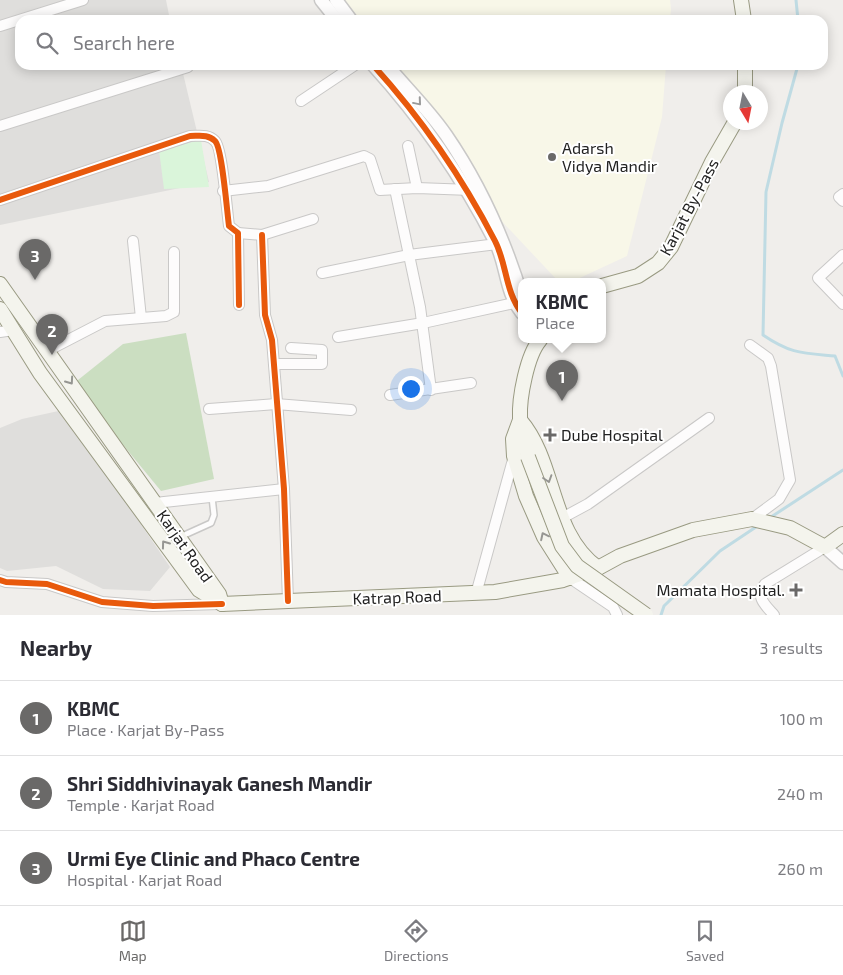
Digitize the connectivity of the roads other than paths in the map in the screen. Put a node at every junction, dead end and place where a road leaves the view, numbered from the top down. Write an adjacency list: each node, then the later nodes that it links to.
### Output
1 (83, 0): 5 (street)
2 (321, 0): 6 (street)
3 (336, 0): 7 (street)
4 (741, 0): 8 (main road)
5 (35, 15)
6 (333, 15)
7 (347, 15)
8 (743, 15)
9 (15, 21): 10 (street)
10 (0, 26)
11 (178, 70): 18 (street)
12 (347, 70): 17 (street)
13 (377, 70): 23 (street)
14 (391, 70): 23 (street, one-way to 23)
15 (745, 70): 16 (main road)
16 (745, 85)
17 (301, 100)
18 (0, 126)
19 (730, 130): 38 (main road, Karjat By-Pass)
20 (408, 146): 21 (street)
21 (417, 188): 22 (street); 23 (street)
22 (395, 189): 24 (street); 34 (street)
23 (473, 189): 32 (street); 39 (street)
24 (223, 191): 26 (street); 29 (street)
25 (843, 194): 27 (street)
26 (0, 200)
27 (843, 201)
28 (313, 219): 30 (street)
29 (238, 233): 30 (street); 43 (street)
30 (262, 235): 53 (street)
31 (134, 241): 45 (street)
32 (497, 244): 34 (street); 40 (street)
33 (174, 252): 45 (street)
34 (409, 255): 36 (street); 46 (street)
35 (843, 255): 42 (street)
36 (322, 273)
37 (0, 284): 52 (main road, Karjat Road)
38 (606, 285)
39 (518, 300)
40 (518, 301)
41 (518, 304): 46 (street)
42 (843, 304)
43 (239, 305)
44 (0, 310): 47 (main road, Karjat Road)
45 (141, 318): 52 (street)
46 (422, 323): 48 (street); 55 (street)
47 (6, 331): 77 (main road, Karjat Road, one-way to 47)
48 (338, 337)
49 (536, 343): 61 (main road)
50 (750, 345): 67 (street)
51 (290, 348): 53 (street)
52 (49, 350): 65 (main road, Karjat Road, one-way to 65)
53 (274, 364): 57 (street)
54 (471, 383): 55 (street)
55 (431, 390): 56 (street)
56 (390, 395)
57 (276, 404): 58 (street); 59 (street); 63 (street)
58 (209, 409)
59 (351, 410)
60 (709, 418): 66 (street)
61 (520, 420): 62 (main road); 66 (main road, one-way to 66); 79 (main road, bridge)
62 (514, 456): 73 (main road, one-way to 62); 75 (street)
63 (284, 489): 64 (street); 76 (street)
64 (212, 496): 65 (street); 69 (lane)
65 (155, 503): 69 (main road, Karjat Road)
66 (562, 518): 72 (main road)
67 (755, 519): 70 (main road, Katrap Road); 72 (main road, Katrap Road)
68 (843, 534): 70 (main road)
69 (179, 538): 77 (main road, Karjat Road)
70 (825, 547): 71 (street, Katrap Road); 80 (street)
71 (843, 563)
72 (598, 568): 73 (main road, Katrap Road)
73 (570, 578): 75 (main road, Katrap Road); 78 (street)
74 (0, 580): 77 (street)
75 (476, 594): 76 (main road, Katrap Road)
76 (288, 601): 77 (main road, Katrap Road)
77 (222, 604)
78 (617, 615)
79 (646, 615)
80 (774, 615)

